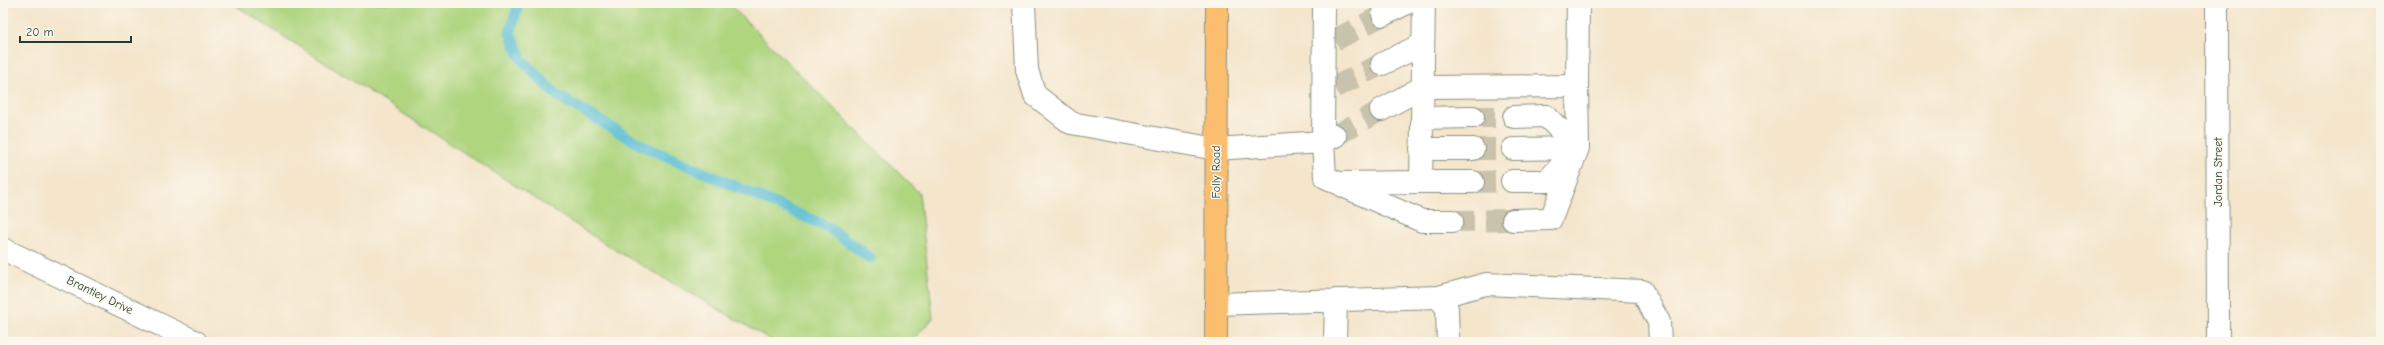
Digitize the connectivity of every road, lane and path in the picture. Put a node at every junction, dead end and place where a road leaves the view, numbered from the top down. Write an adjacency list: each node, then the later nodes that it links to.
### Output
1 (1024, 3): 19 (street)
2 (1216, 3): 19 (main road, Folly Road)
3 (1324, 3): 17 (street)
4 (1407, 3): 8 (street)
5 (1424, 3): 9 (street)
6 (1578, 3): 11 (street)
7 (2217, 3): 38 (street, Jordan Street)
8 (1383, 15)
9 (1423, 44): 10 (street); 12 (street)
10 (1382, 64)
11 (1577, 86): 12 (street); 18 (street)
12 (1422, 87): 13 (street); 16 (street)
13 (1381, 110)
14 (1514, 116): 18 (street)
15 (1472, 117): 16 (street)
16 (1422, 118): 20 (street)
17 (1329, 139): 19 (street); 26 (street)
18 (1578, 148): 22 (street); 23 (street); 27 (street)
19 (1216, 149): 32 (main road, Folly Road)
20 (1421, 149): 21 (street); 24 (street)
21 (1473, 149)
22 (1514, 149)
23 (1512, 181)
24 (1421, 182): 25 (street); 26 (street)
25 (1473, 182)
26 (1338, 183): 28 (street)
27 (1513, 220)
28 (1452, 221)
29 (3, 249): 33 (street, Brantley Drive)
30 (1438, 297): 31 (street); 36 (street); 37 (street)
31 (1336, 300): 32 (street); 35 (street)
32 (1216, 304): 34 (main road, Folly Road)
33 (196, 342)
34 (1216, 342)
35 (1335, 342)
36 (1448, 342)
37 (1660, 342)
38 (2218, 342)

